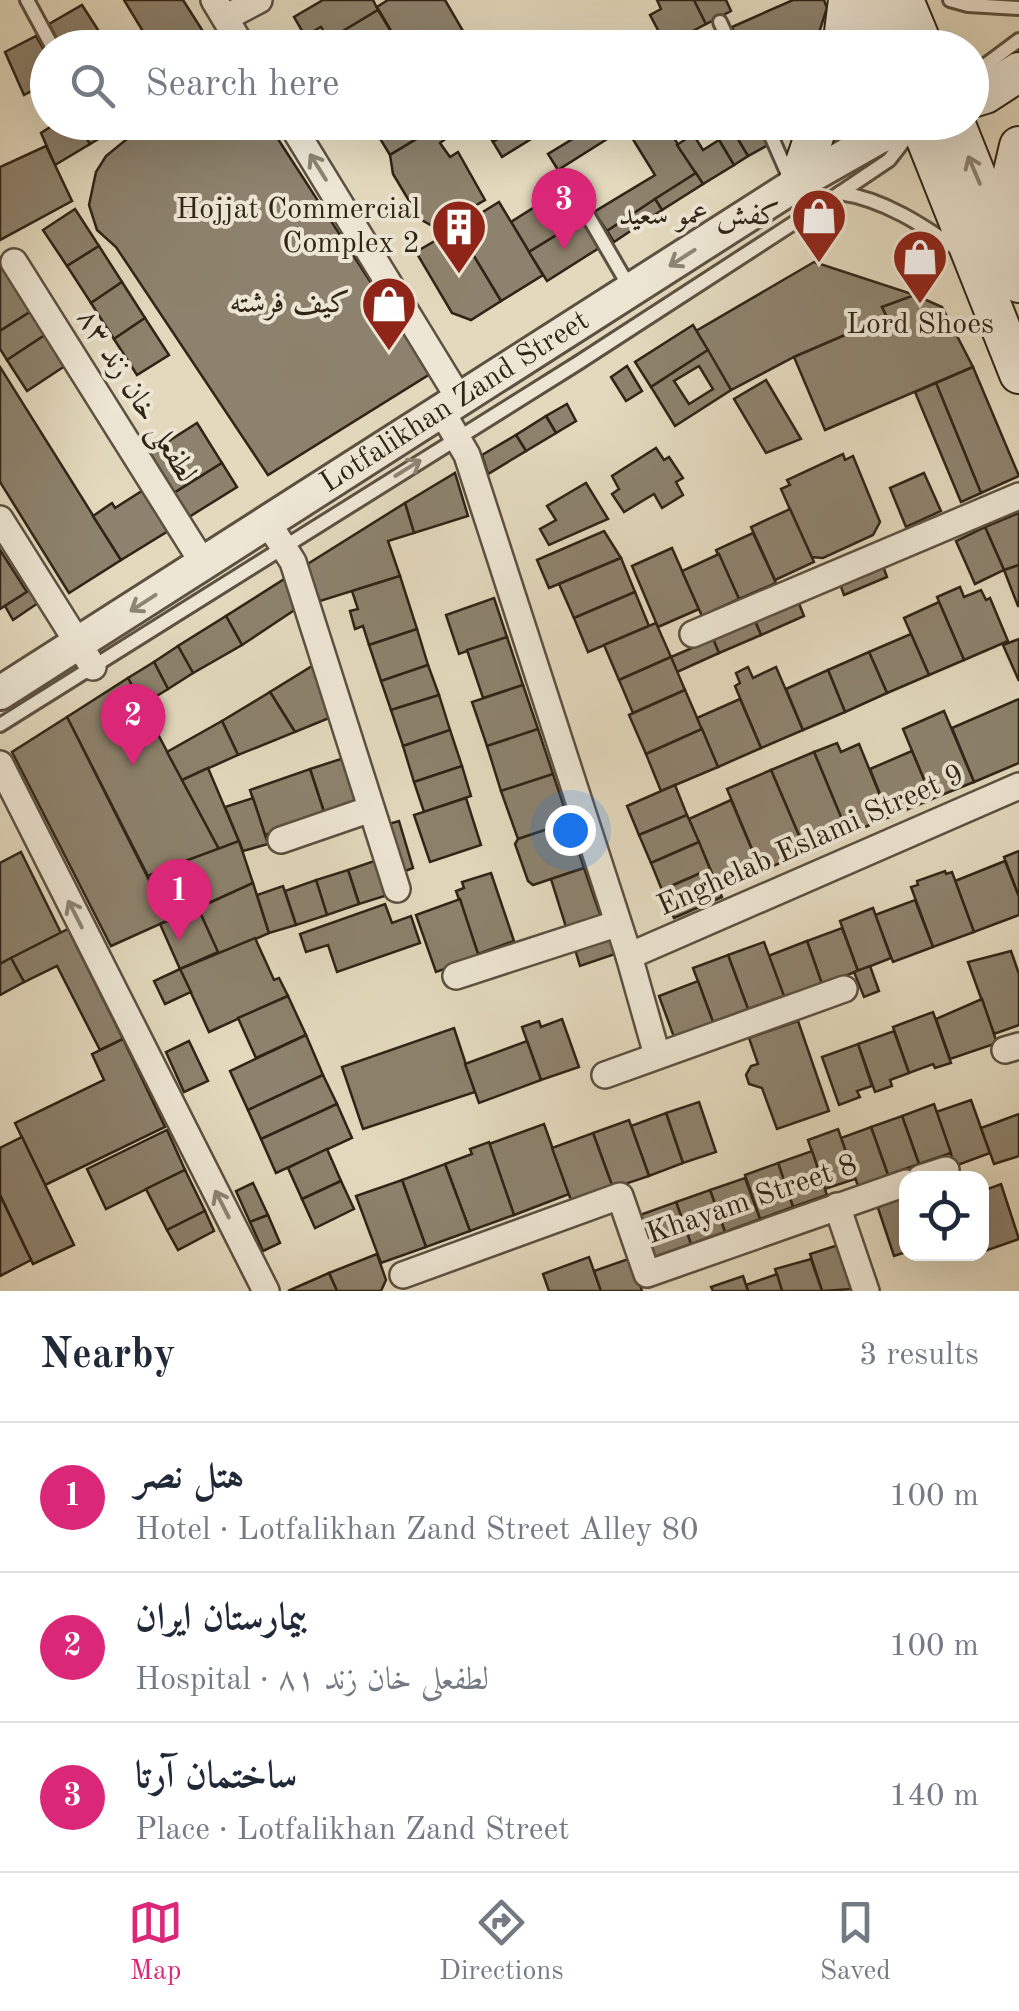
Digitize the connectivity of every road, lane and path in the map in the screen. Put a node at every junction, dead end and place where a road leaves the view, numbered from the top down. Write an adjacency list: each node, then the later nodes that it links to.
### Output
1 (26, 0): 10 (lane)
2 (260, 0): 8 (street)
3 (848, 0): 12 (main road)
4 (872, 0): 13 (main road)
5 (904, 0): 14 (main road)
6 (950, 0): 7 (lane)
7 (1019, 8)
8 (220, 9)
9 (720, 22): 11 (lane)
10 (43, 30)
11 (724, 30)
12 (844, 30)
13 (883, 30)
14 (916, 30)
15 (1019, 40): 16 (lane)
16 (989, 62)
17 (1019, 72): 18 (main road)
18 (989, 92)
19 (292, 140): 34 (street, one-way to 19)
20 (774, 140): 27 (lane)
21 (812, 140): 27 (main road)
22 (874, 140): 27 (street, Lotfalikhan Zand Street)
23 (905, 140): 29 (lane)
24 (929, 140): 31 (main road)
25 (961, 140): 31 (main road, one-way to 25)
26 (1019, 146): 31 (main road)
27 (795, 184): 32 (street, Lotfalikhan Zand Street, one-way to 32)
28 (573, 190): 32 (lane)
29 (840, 193): 31 (lane); 34 (lane)
30 (14, 262): 38 (street, لطفعلی خان زند ۸۳)
31 (1003, 273): 33 (main road)
32 (631, 290): 34 (street, Lotfalikhan Zand Street)
33 (1019, 374)
34 (453, 416): 37 (street, Lotfalikhan Zand Street); 48 (street)
35 (1019, 496): 39 (street)
36 (0, 519): 40 (street)
37 (276, 535): 38 (street, Lotfalikhan Zand Street); 40 (lane); 45 (street)
38 (204, 563): 40 (street, Lotfalikhan Zand Street, one-way to 40)
39 (693, 634)
40 (86, 656): 41 (street, Lotfalikhan Zand Street); 42 (lane)
41 (0, 693)
42 (0, 725)
43 (0, 764): 57 (street, one-way to 43)
44 (1019, 786): 49 (street, Enghelab Eslami Street 9)
45 (372, 808): 46 (street); 47 (street)
46 (282, 840)
47 (397, 889)
48 (616, 924): 49 (street); 50 (street)
49 (629, 956): 52 (street)
50 (456, 976)
51 (844, 989): 52 (street)
52 (657, 1055): 53 (street)
53 (605, 1074)
54 (899, 1185): 55 (street, Khayam Street 8)
55 (836, 1206): 56 (street, Khayam Street 8); 58 (street)
56 (398, 1283)
57 (266, 1291)
58 (866, 1291)

